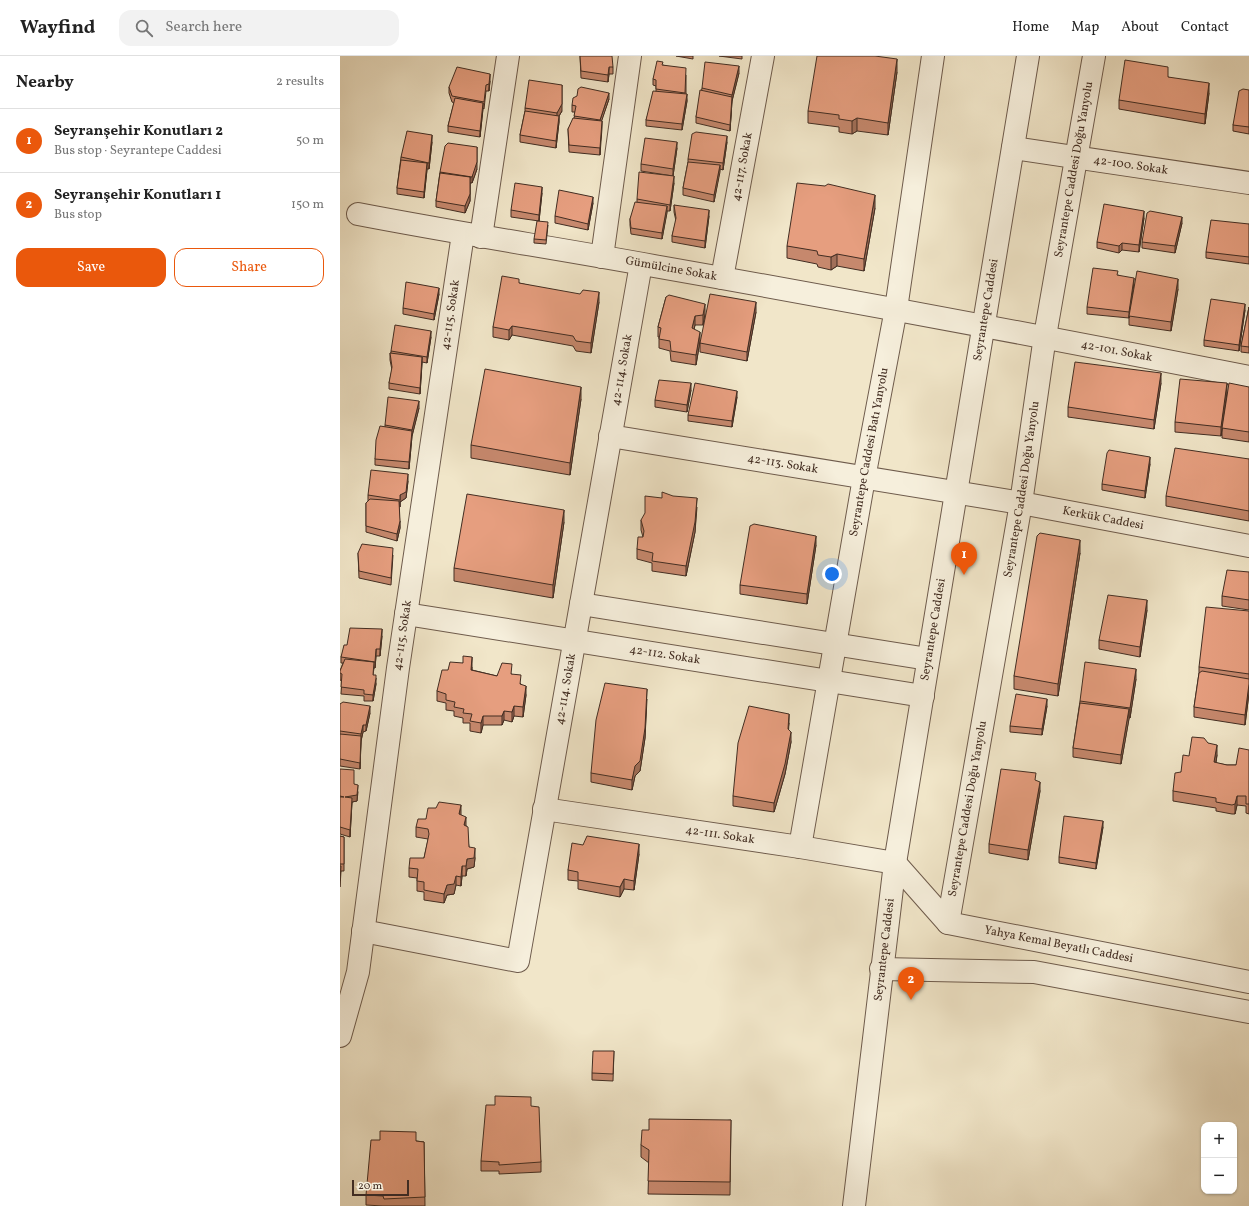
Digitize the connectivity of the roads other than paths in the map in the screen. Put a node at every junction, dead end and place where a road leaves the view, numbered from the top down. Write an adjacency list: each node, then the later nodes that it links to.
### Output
1 (508, 56): 11 (street, 42-115. Sokak)
2 (630, 56): 12 (street)
3 (763, 56): 14 (street, 42-117. Sokak)
4 (933, 56): 15 (street, Seyrantepe Caddesi Batı Yanyolu)
5 (1028, 56): 7 (street, Seyrantepe Caddesi)
6 (1094, 56): 8 (street, Seyrantepe Caddesi Doğu Yanyolu)
7 (1013, 148): 8 (street, 42-100. Sokak); 16 (street, Seyrantepe Caddesi)
8 (1076, 158): 9 (street, 42-100. Sokak); 17 (street, Seyrantepe Caddesi Doğu Yanyolu)
9 (1249, 183)
10 (358, 214): 11 (street, Gümülcine Sokak)
11 (472, 236): 12 (street, Gümülcine Sokak); 25 (street, 42-115. Sokak)
12 (602, 257): 13 (street, Gümülcine Sokak)
13 (641, 264): 14 (street, Gümülcine Sokak); 19 (street, 42-114. Sokak)
14 (722, 278): 15 (street, Gümülcine Sokak)
15 (896, 309): 16 (street, Gümülcine Sokak); 20 (street, Seyrantepe Caddesi Batı Yanyolu)
16 (984, 324): 17 (street, 42-101. Sokak); 21 (street, Seyrantepe Caddesi)
17 (1045, 336): 18 (street, 42-101. Sokak); 22 (street, Seyrantepe Caddesi Doğu Yanyolu)
18 (1249, 377)
19 (610, 436): 20 (street, 42-113. Sokak); 24 (street, 42-114. Sokak)
20 (864, 478): 21 (street, 42-113. Sokak); 27 (street, Seyrantepe Caddesi Batı Yanyolu)
21 (956, 494): 22 (street, Kerkük Caddesi); 28 (street, Seyrantepe Caddesi)
22 (1021, 503): 23 (street, Kerkük Caddesi); 34 (street, Seyrantepe Caddesi Doğu Yanyolu)
23 (1249, 546)
24 (581, 604): 26 (street, 42-114. Sokak); 27 (street)
25 (406, 614): 26 (street, 42-112. Sokak); 35 (street, 42-115. Sokak)
26 (574, 641): 29 (street, 42-112. Sokak); 31 (street, 42-114. Sokak)
27 (835, 645): 28 (street); 29 (street, Seyrantepe Caddesi Batı Yanyolu)
28 (928, 659): 30 (street, Seyrantepe Caddesi)
29 (829, 680): 30 (street, 42-112. Sokak); 32 (street, Seyrantepe Caddesi Batı Yanyolu)
30 (923, 696): 33 (street, Seyrantepe Caddesi)
31 (544, 809): 32 (street, 42-111. Sokak); 35 (street, 42-114. Sokak)
32 (800, 847): 33 (street, 42-111. Sokak)
33 (895, 863): 34 (street); 36 (street, Seyrantepe Caddesi)
34 (948, 923): 37 (street, Yahya Kemal Beyatlı Caddesi)
35 (363, 931): 39 (street, 42-115. Sokak)
36 (881, 969): 38 (street); 40 (street, Seyrantepe Caddesi)
37 (1249, 982)
38 (1249, 1012)
39 (340, 1036)
40 (854, 1206)

